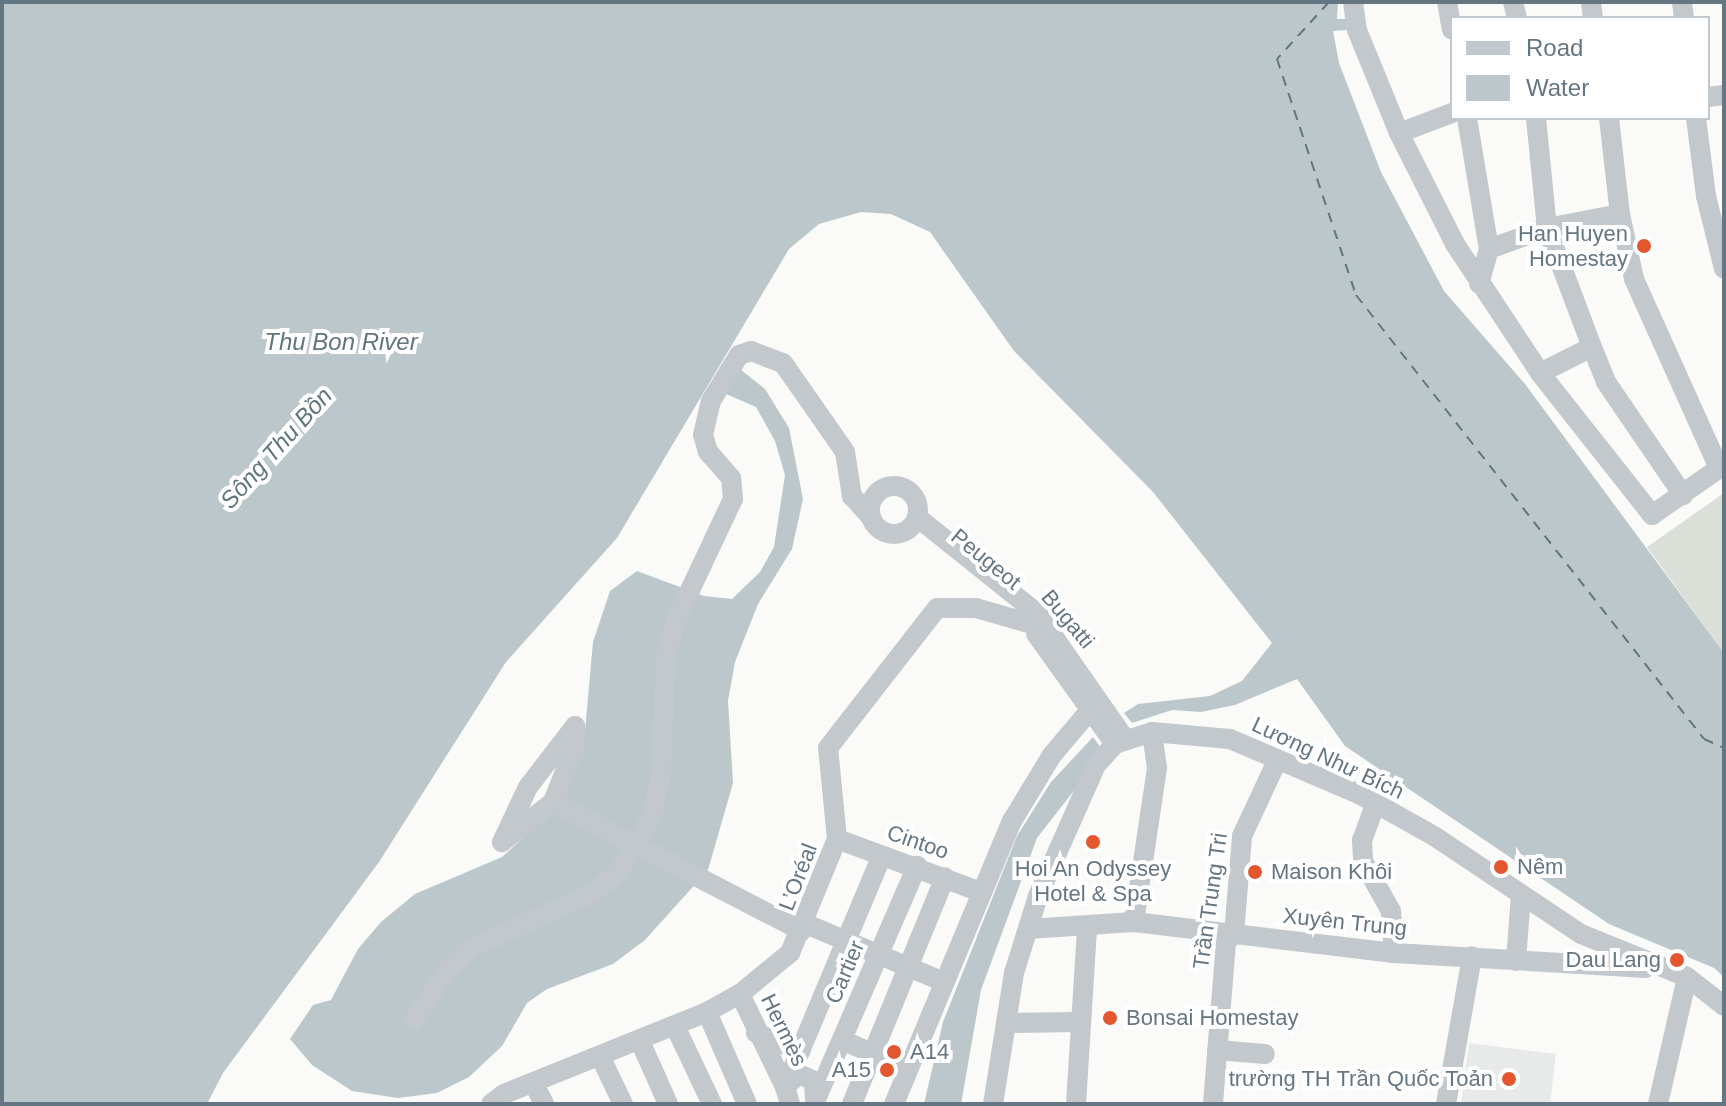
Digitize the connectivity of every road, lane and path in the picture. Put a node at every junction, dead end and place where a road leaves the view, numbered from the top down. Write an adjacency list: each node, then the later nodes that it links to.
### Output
1 (1353, 2): 7 (street)
2 (1450, 114): 7 (street)
3 (1467, 120): 10 (street)
4 (1536, 120): 9 (street)
5 (1609, 120): 8 (street)
6 (1696, 120): 11 (street)
7 (1399, 133): 12 (street)
8 (1620, 214): 9 (street); 15 (street)
9 (1547, 228): 10 (street); 13 (street)
10 (1489, 249): 12 (street)
11 (1724, 269)
12 (1479, 284): 14 (street)
13 (1592, 347): 14 (street); 16 (street)
14 (1540, 373): 16 (street)
15 (1722, 467): 16 (street)
16 (1683, 495)
17 (871, 517): 18 (street); 18 (street); 27 (street)
18 (914, 522): 19 (street, Peugeot); 22 (street, Bugatti)
19 (1028, 623): 20 (street, Peugeot); 26 (street, L’Oréal)
20 (1091, 709): 22 (street, Peugeot); 31 (street)
21 (1152, 732): 22 (street, Lương Như Bích); 23 (street, Lương Như Bích); 33 (street)
22 (1120, 742): 36 (street)
23 (1277, 761): 25 (street, Lương Như Bích); 37 (street, Trần Trung Tri)
24 (553, 802): 24 (street); 27 (street)
25 (1375, 805): 32 (street, Lương Như Bích); 39 (street)
26 (837, 839): 28 (street, Cintoo); 34 (street, L’Oréal)
27 (637, 845): 34 (street); 50 (street)
28 (882, 855): 29 (street, Cintoo); 38 (street)
29 (917, 866): 30 (street, Cintoo); 41 (street, Cartier)
30 (945, 877): 31 (street, Cintoo); 43 (street)
31 (981, 892): 46 (street)
32 (1521, 894): 42 (street); 44 (street, Lương Như Bích)
33 (1134, 922): 35 (street, Xuyên Trung); 37 (street, Xuyên Trung)
34 (804, 928): 38 (street); 47 (street, L’Oréal)
35 (1087, 928): 36 (street, Xuyên Trung); 51 (street)
36 (1028, 929): 52 (street)
37 (1234, 934): 39 (street, Xuyên Trung); 57 (street, Trần Trung Tri)
38 (845, 942): 41 (street); 58 (street)
39 (1394, 953): 40 (street, Xuyên Trung)
40 (1472, 956): 42 (street, Xuyên Trung); 77 (street)
41 (878, 957): 43 (street); 55 (street, Cartier)
42 (1516, 961): 44 (street, Xuyên Trung)
43 (908, 968): 46 (street); 59 (street)
44 (1658, 968): 45 (street, Lương Như Bích)
45 (1687, 977): 48 (street); 78 (street)
46 (944, 982): 62 (street)
47 (740, 994): 49 (street, L’Oréal); 54 (street, Hermès)
48 (1724, 1006)
49 (707, 1012): 53 (street, L’Oréal); 71 (street)
50 (414, 1020)
51 (1079, 1022): 52 (street); 75 (street)
52 (1007, 1023): 74 (street)
53 (675, 1026): 56 (street, L’Oréal); 70 (street)
54 (756, 1033): 58 (street); 64 (street, Hermès)
55 (842, 1040): 59 (street); 65 (street, Cartier)
56 (640, 1041): 61 (street, L’Oréal); 69 (street)
57 (1217, 1050): 60 (street); 76 (street, Trần Trung Tri)
58 (800, 1051): 64 (street)
59 (873, 1053): 62 (street); 72 (street)
60 (1265, 1054)
61 (601, 1058): 63 (street, L’Oréal); 68 (street)
62 (908, 1069): 73 (street)
63 (534, 1084): 66 (street, L’Oréal); 67 (street)
64 (787, 1095): 65 (street)
65 (814, 1101)
66 (491, 1104)
67 (544, 1104)
68 (623, 1104)
69 (668, 1104)
70 (712, 1104)
71 (747, 1104)
72 (852, 1104)
73 (894, 1104)
74 (993, 1104)
75 (1076, 1104)
76 (1213, 1104)
77 (1446, 1104)
78 (1658, 1104)

